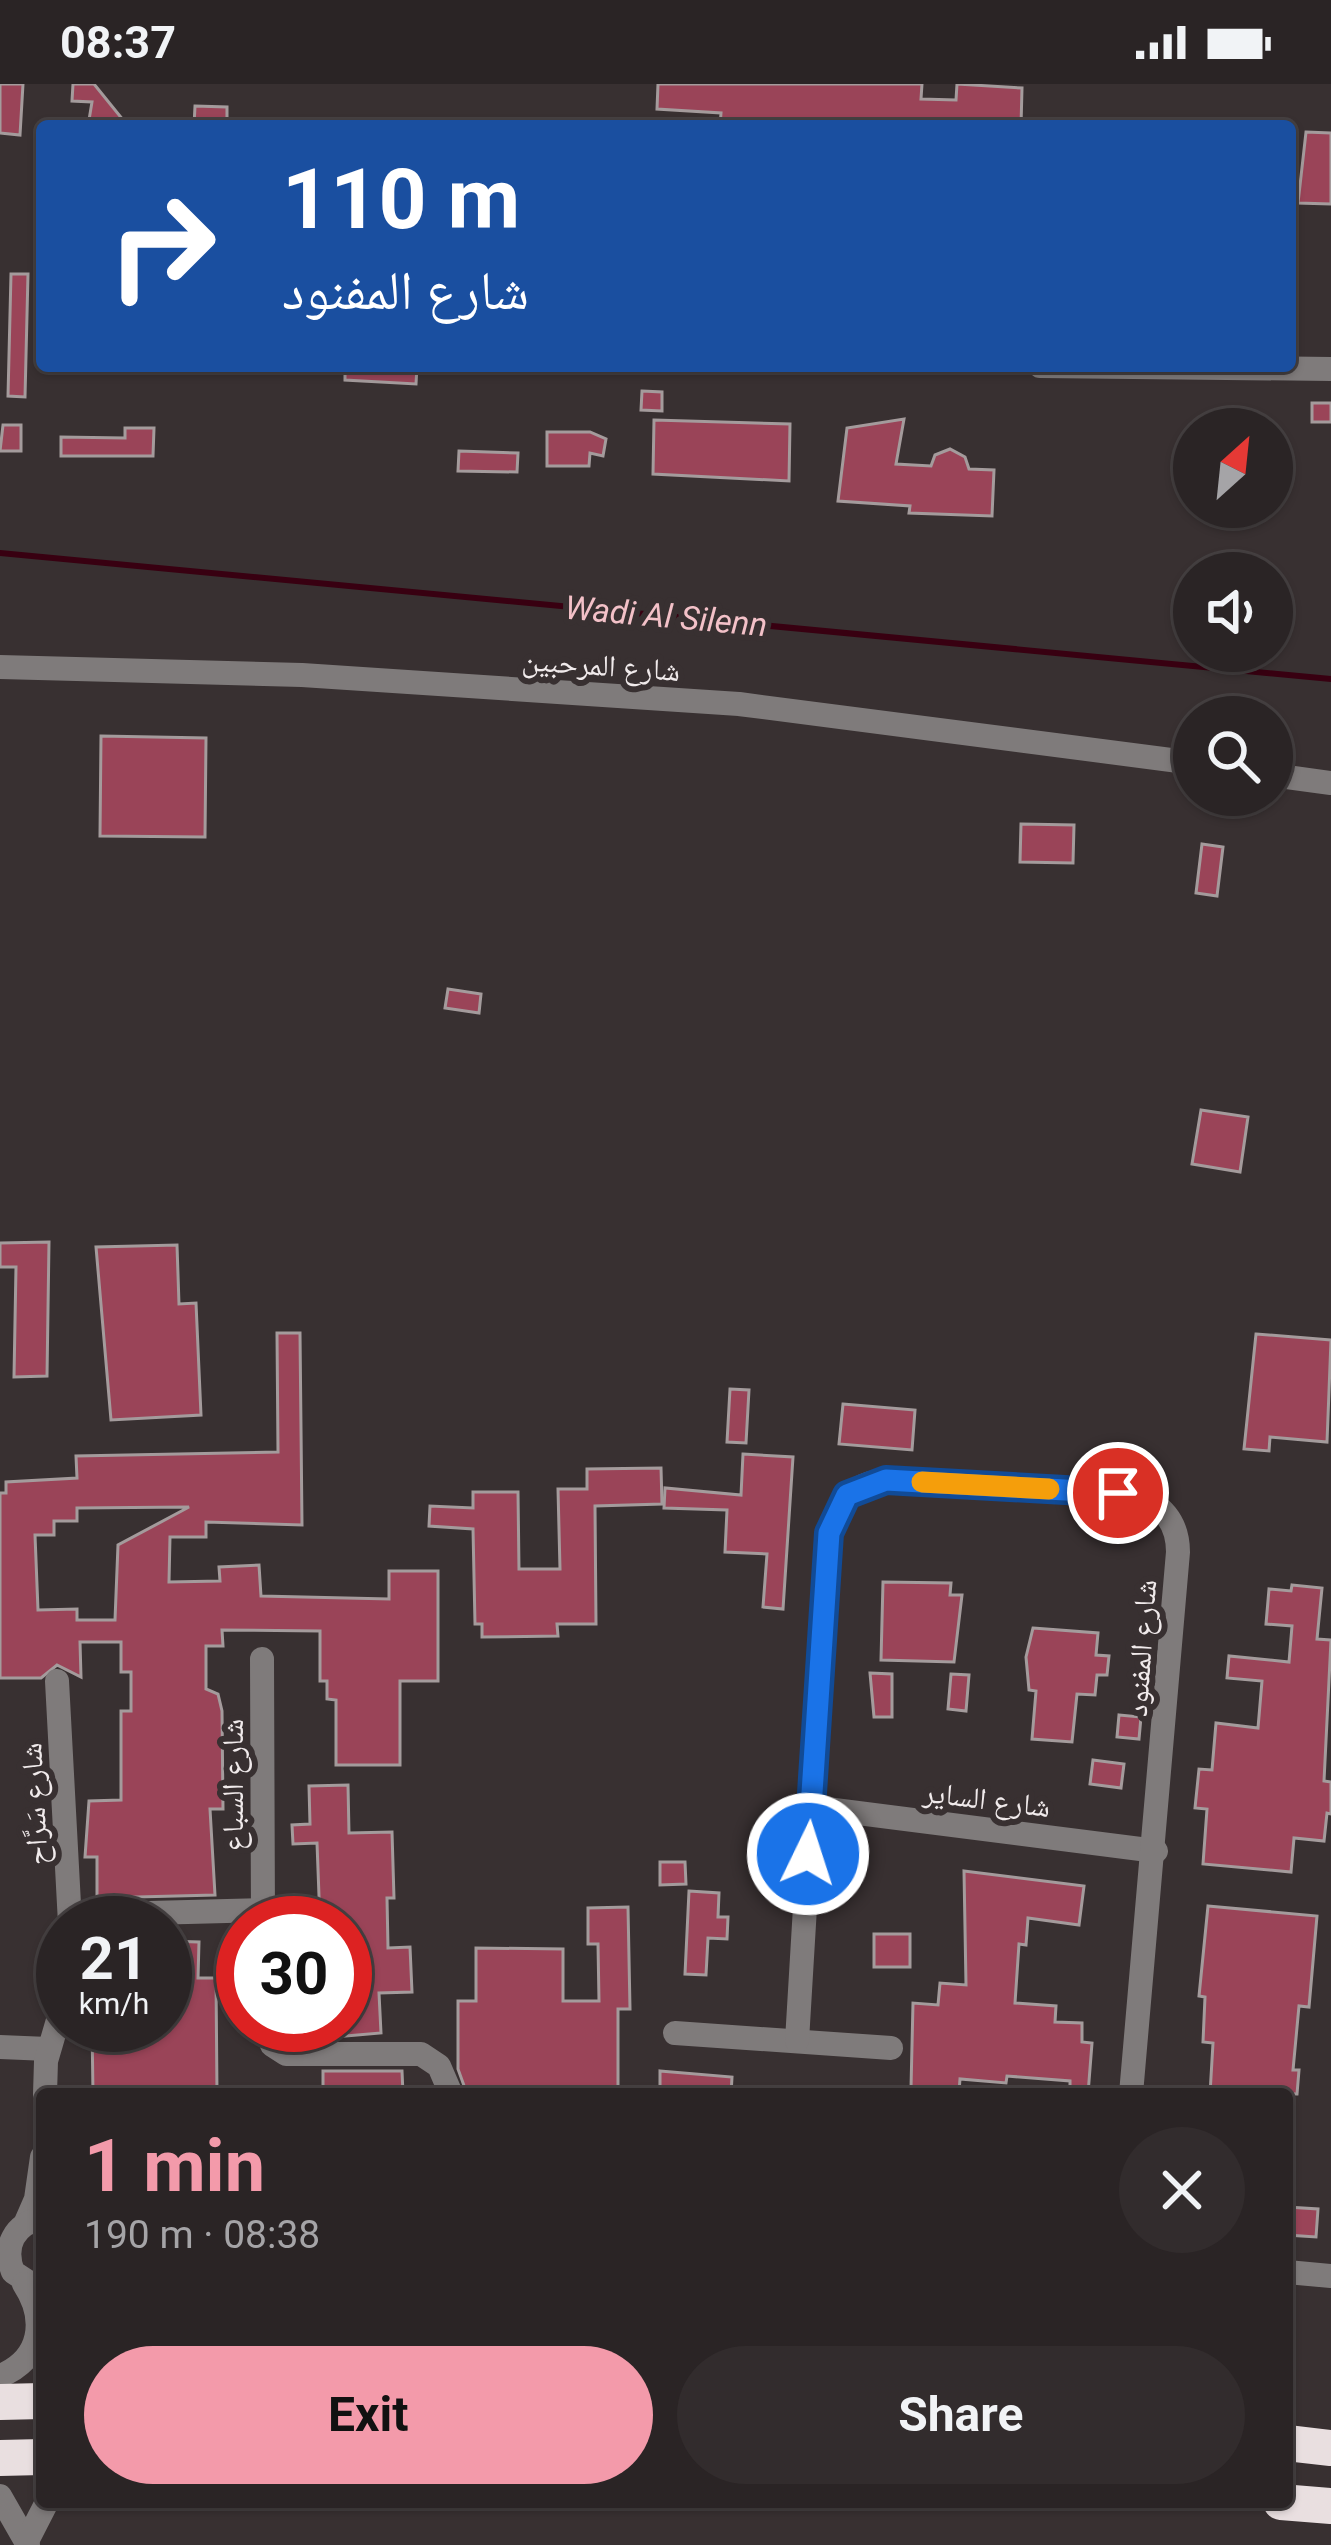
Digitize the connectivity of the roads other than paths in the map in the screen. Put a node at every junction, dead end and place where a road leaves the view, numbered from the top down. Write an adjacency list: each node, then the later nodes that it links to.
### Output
1 (1296, 369): 2 (street)
2 (1331, 369)
3 (0, 667): 4 (street, شارع المرحبين)
4 (1173, 760)
5 (1293, 778): 6 (street)
6 (1331, 783)
7 (262, 1659): 12 (street, شارع السباع)
8 (57, 1681): 11 (street, شارع سَرَّاح)
9 (811, 1807): 10 (street, شارع الساير); 10 (street, شارع المفنود); 14 (street, شارع المفنود)
10 (1156, 1851): 22 (street, شارع المفنود)
11 (69, 1896)
12 (263, 1896)
13 (675, 2033): 14 (street)
14 (797, 2042): 17 (street)
15 (0, 2047): 16 (street)
16 (36, 2048)
17 (891, 2048)
18 (48, 2052): 20 (street)
19 (283, 2052): 21 (street)
20 (45, 2088)
21 (448, 2088)
22 (1132, 2088)
23 (36, 2190): 24 (street)
24 (20, 2230): 27 (street)
25 (1293, 2273): 26 (street)
26 (1331, 2276)
27 (20, 2278): 28 (street)
28 (36, 2306)
29 (36, 2339): 30 (street)
30 (0, 2376)
31 (36, 2401): 32 (highway)
32 (0, 2402)
33 (1293, 2444): 34 (highway)
34 (1331, 2447)
35 (36, 2457): 36 (highway)
36 (0, 2458)
37 (0, 2496): 41 (street)
38 (1293, 2503): 39 (highway)
39 (1331, 2506)
40 (44, 2508): 41 (street)
41 (27, 2543)

